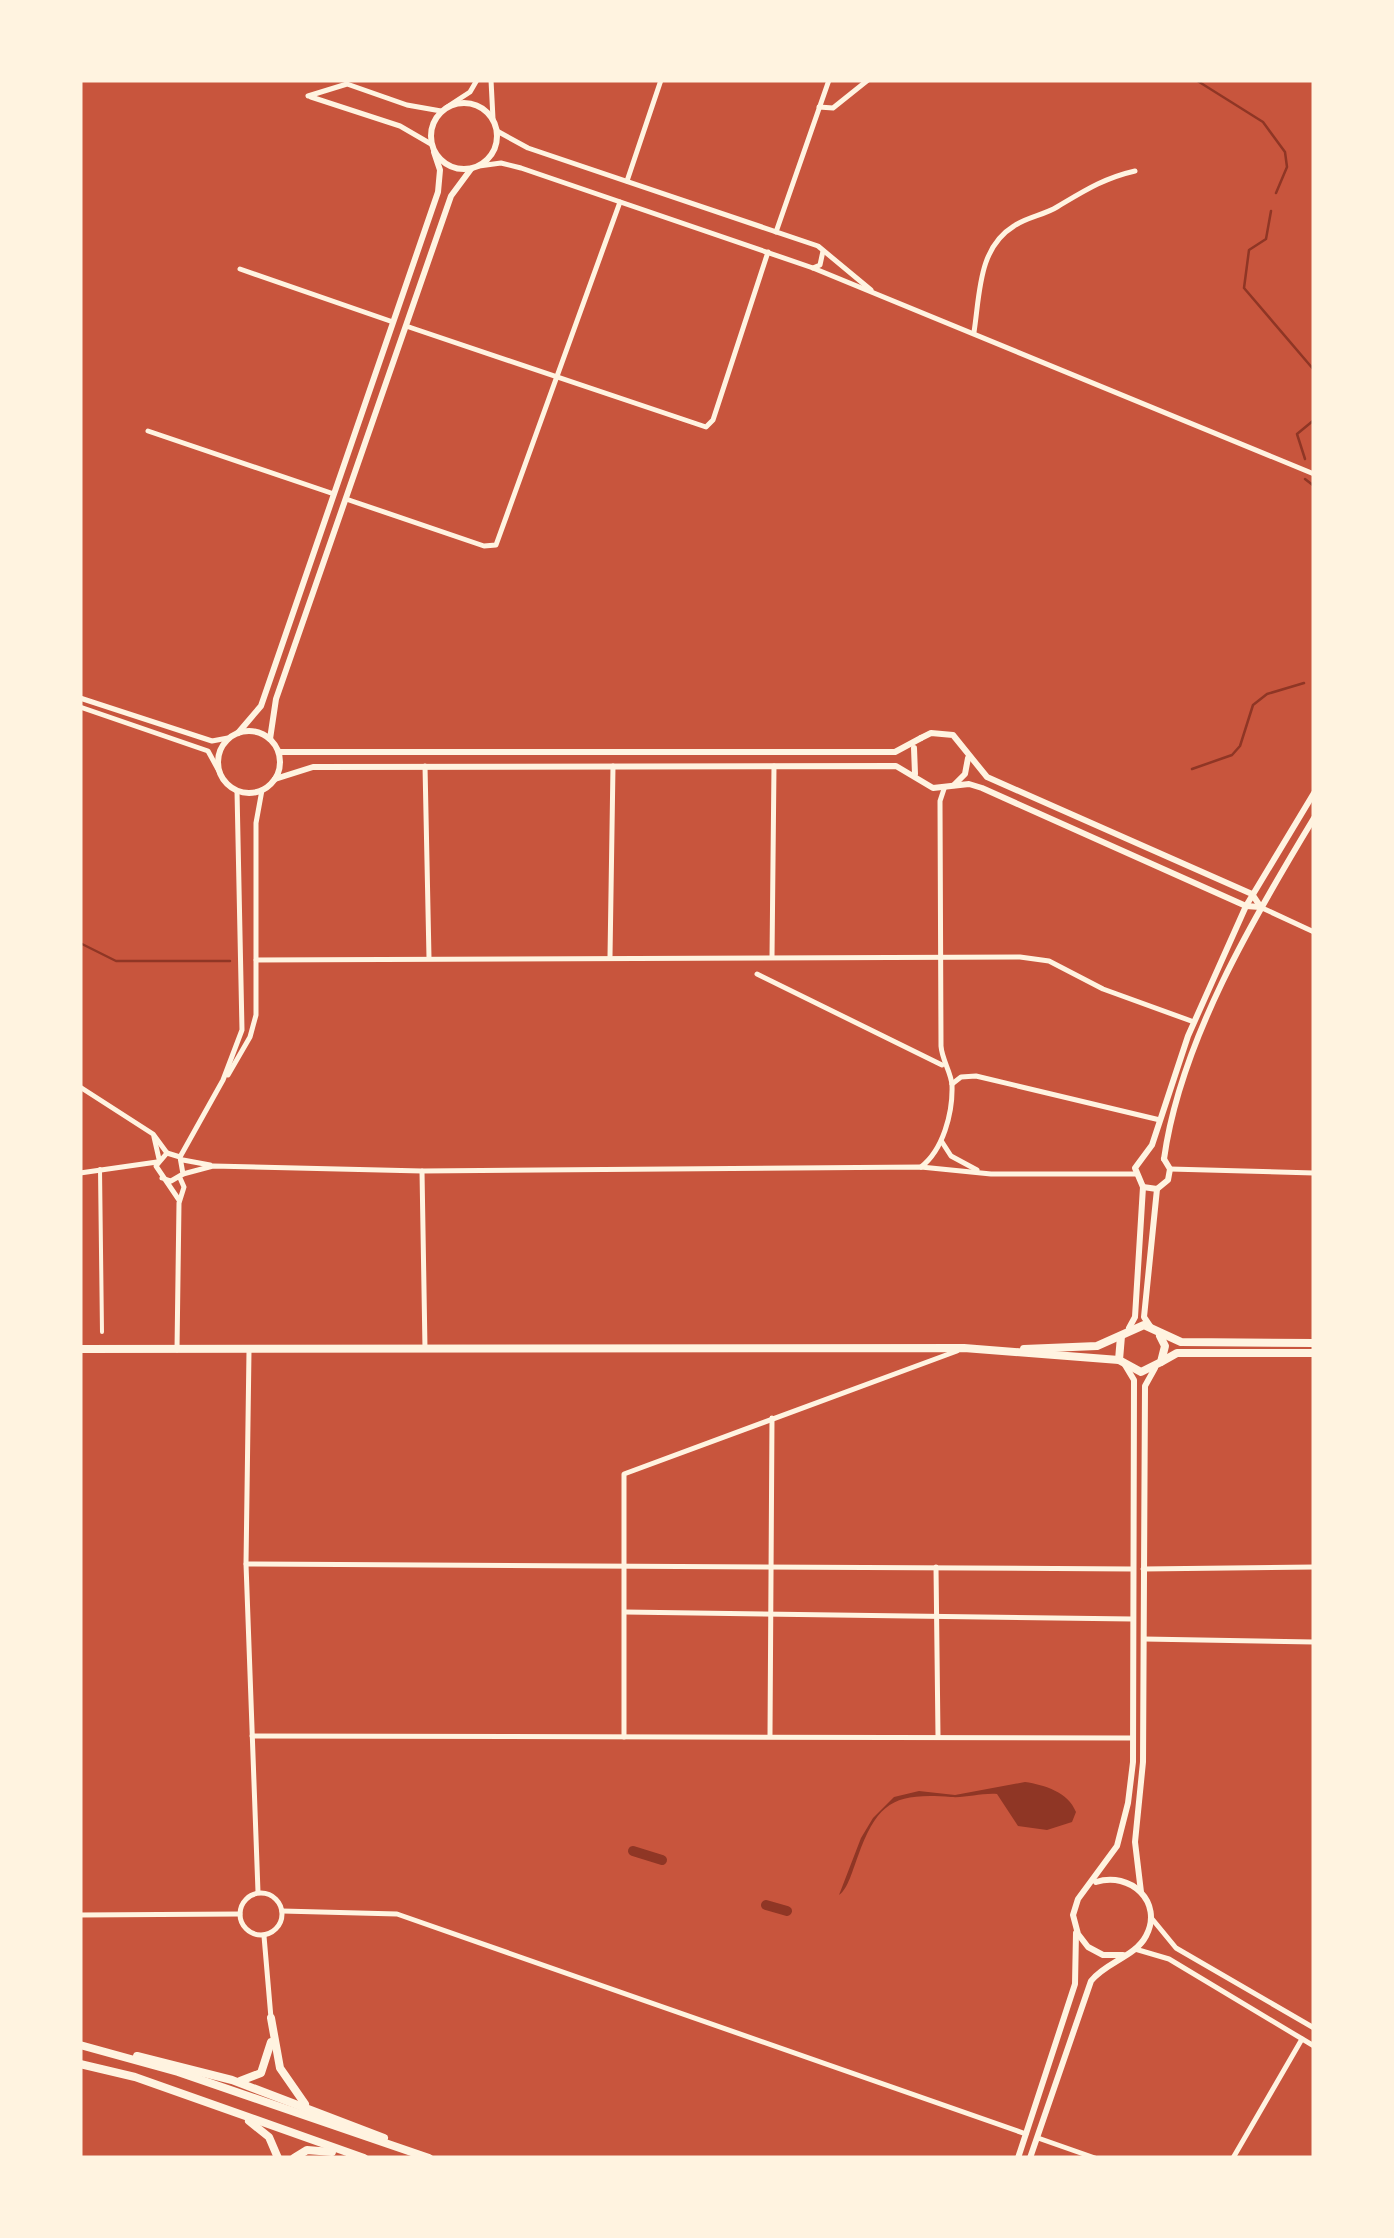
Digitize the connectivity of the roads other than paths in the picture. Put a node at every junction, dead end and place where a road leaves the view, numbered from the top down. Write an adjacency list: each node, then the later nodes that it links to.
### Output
1 (477, 80): 7 (street)
2 (490, 80): 8 (street)
3 (662, 80): 13 (street)
4 (828, 80): 6 (street)
5 (868, 80): 6 (street)
6 (819, 108): 15 (street)
7 (444, 109): 8 (main road); 10 (main road); 10 (street)
8 (493, 119): 9 (main road)
9 (497, 130): 11 (main road); 13 (street)
10 (432, 148): 11 (main road); 21 (main road)
11 (475, 168): 14 (street); 22 (main road)
12 (1136, 171): 23 (street)
13 (627, 182): 15 (street)
14 (620, 202): 17 (street); 24 (street)
15 (776, 232): 16 (street)
16 (823, 249): 18 (street); 20 (street)
17 (768, 252): 18 (street); 24 (street)
18 (813, 268): 20 (street)
19 (240, 269): 21 (street)
20 (877, 295): 23 (street)
21 (393, 322): 27 (main road)
22 (406, 326): 24 (street); 28 (main road)
23 (974, 332): 26 (street)
24 (559, 378): 28 (street)
25 (148, 431): 27 (street)
26 (1314, 474)
27 (334, 494): 31 (main road)
28 (346, 499): 34 (main road)
29 (80, 698): 32 (street)
30 (80, 707): 40 (street)
31 (238, 733): 32 (main road); 34 (main road)
32 (228, 738): 40 (main road)
33 (921, 738): 35 (main road); 36 (main road); 41 (main road)
34 (270, 739): 35 (main road)
35 (279, 752): 42 (main road)
36 (967, 752): 43 (main road); 51 (main road)
37 (426, 766): 38 (main road); 42 (main road); 58 (street)
38 (613, 766): 39 (main road); 56 (street)
39 (774, 766): 41 (main road); 57 (street)
40 (220, 773): 47 (main road)
41 (917, 778): 44 (main road)
42 (275, 779): 46 (main road)
43 (953, 786): 45 (main road); 52 (main road)
44 (933, 788): 45 (main road); 49 (street)
45 (944, 789): 49 (street)
46 (262, 790): 47 (main road); 59 (street)
47 (237, 791): 63 (street)
48 (1314, 793): 51 (main road)
49 (940, 801): 55 (street)
50 (1314, 818): 53 (main road)
51 (1252, 894): 52 (main road); 53 (main road)
52 (1246, 906): 53 (main road); 61 (main road)
53 (1260, 908): 54 (street); 73 (main road)
54 (1314, 932)
55 (940, 955): 57 (street); 61 (street); 62 (street)
56 (610, 956): 57 (street); 58 (street)
57 (772, 957)
58 (429, 958): 59 (street)
59 (256, 960): 63 (street)
60 (758, 974): 62 (street)
61 (1194, 1022): 66 (main road)
62 (942, 1065): 64 (street)
63 (223, 1080): 68 (street)
64 (952, 1084): 66 (street); 69 (street)
65 (80, 1087): 67 (street)
66 (1160, 1120): 71 (main road)
67 (153, 1134): 70 (street); 74 (street)
68 (193, 1134): 70 (street); 72 (street)
69 (942, 1142): 76 (street); 82 (street)
70 (170, 1153): 72 (street); 74 (street)
71 (1147, 1155): 73 (main road); 83 (main road)
72 (182, 1158): 75 (street); 84 (street)
73 (1164, 1158): 78 (main road)
74 (158, 1160): 77 (street); 85 (street)
75 (213, 1166): 79 (street); 84 (street)
76 (921, 1167): 79 (street); 82 (street)
77 (100, 1169): 81 (street); 91 (street)
78 (1170, 1169): 80 (street); 87 (main road)
79 (422, 1171): 96 (street)
80 (1314, 1172)
81 (80, 1173)
82 (991, 1174): 83 (street)
83 (1135, 1174): 86 (main road)
84 (181, 1176): 85 (street); 88 (street)
85 (162, 1178): 88 (street)
86 (1143, 1187): 87 (main road); 90 (main road)
87 (1157, 1189): 89 (main road)
88 (179, 1202): 95 (street)
89 (1154, 1330): 90 (main road); 92 (main road); 101 (main road)
90 (1126, 1331): 97 (main road); 100 (main road)
91 (102, 1332)
92 (1314, 1343)
93 (80, 1348): 95 (main road)
94 (964, 1348): 96 (main road); 97 (main road); 102 (street)
95 (177, 1350): 98 (main road)
96 (425, 1350): 98 (main road)
97 (1015, 1350): 100 (main road)
98 (249, 1351): 103 (street)
99 (1314, 1353): 101 (main road)
100 (1122, 1363): 101 (main road); 108 (main road)
101 (1158, 1365): 109 (main road)
102 (772, 1418): 104 (street); 105 (street)
103 (246, 1564): 104 (street); 116 (street)
104 (624, 1565): 105 (street); 110 (street)
105 (770, 1566): 106 (street); 111 (street)
106 (936, 1567): 108 (street); 112 (street)
107 (1314, 1567): 109 (street)
108 (1132, 1569): 113 (main road)
109 (1143, 1569): 114 (main road)
110 (625, 1612): 111 (street); 119 (street)
111 (770, 1616): 112 (street); 117 (street)
112 (936, 1618): 113 (street); 118 (street)
113 (1132, 1619): 120 (main road)
114 (1144, 1640): 115 (street); 123 (main road)
115 (1314, 1642)
116 (252, 1736): 119 (street); 122 (street)
117 (770, 1736): 118 (street); 119 (street)
118 (938, 1736): 120 (street)
119 (624, 1737)
120 (1133, 1738): 121 (main road)
121 (1091, 1885): 123 (main road); 128 (main road)
122 (258, 1892): 124 (street); 125 (street)
123 (1141, 1892): 127 (main road)
124 (282, 1911): 129 (street); 142 (street)
125 (240, 1914): 126 (street); 129 (street)
126 (80, 1915)
127 (1151, 1917): 130 (main road); 133 (street)
128 (1075, 1927): 131 (main road); 142 (main road)
129 (264, 1935): 132 (street)
130 (1136, 1948): 131 (main road); 134 (street)
131 (1123, 1956): 143 (main road)
132 (271, 2018): 139 (main road); 141 (main road)
133 (1313, 2026)
134 (1302, 2039): 136 (street); 152 (street)
135 (80, 2045): 137 (main road)
136 (1314, 2046)
137 (110, 2053): 139 (main road); 144 (main road)
138 (80, 2064): 140 (main road)
139 (232, 2080): 141 (main road)
140 (232, 2112): 145 (main road); 147 (main road)
141 (320, 2112): 144 (main road)
142 (1026, 2134): 149 (main road)
143 (1038, 2138): 150 (main road); 151 (street)
144 (391, 2144): 148 (main road)
145 (278, 2158)
146 (294, 2158): 147 (main road)
147 (361, 2158)
148 (429, 2158)
149 (1018, 2158)
150 (1030, 2158)
151 (1094, 2158)
152 (1233, 2158)

